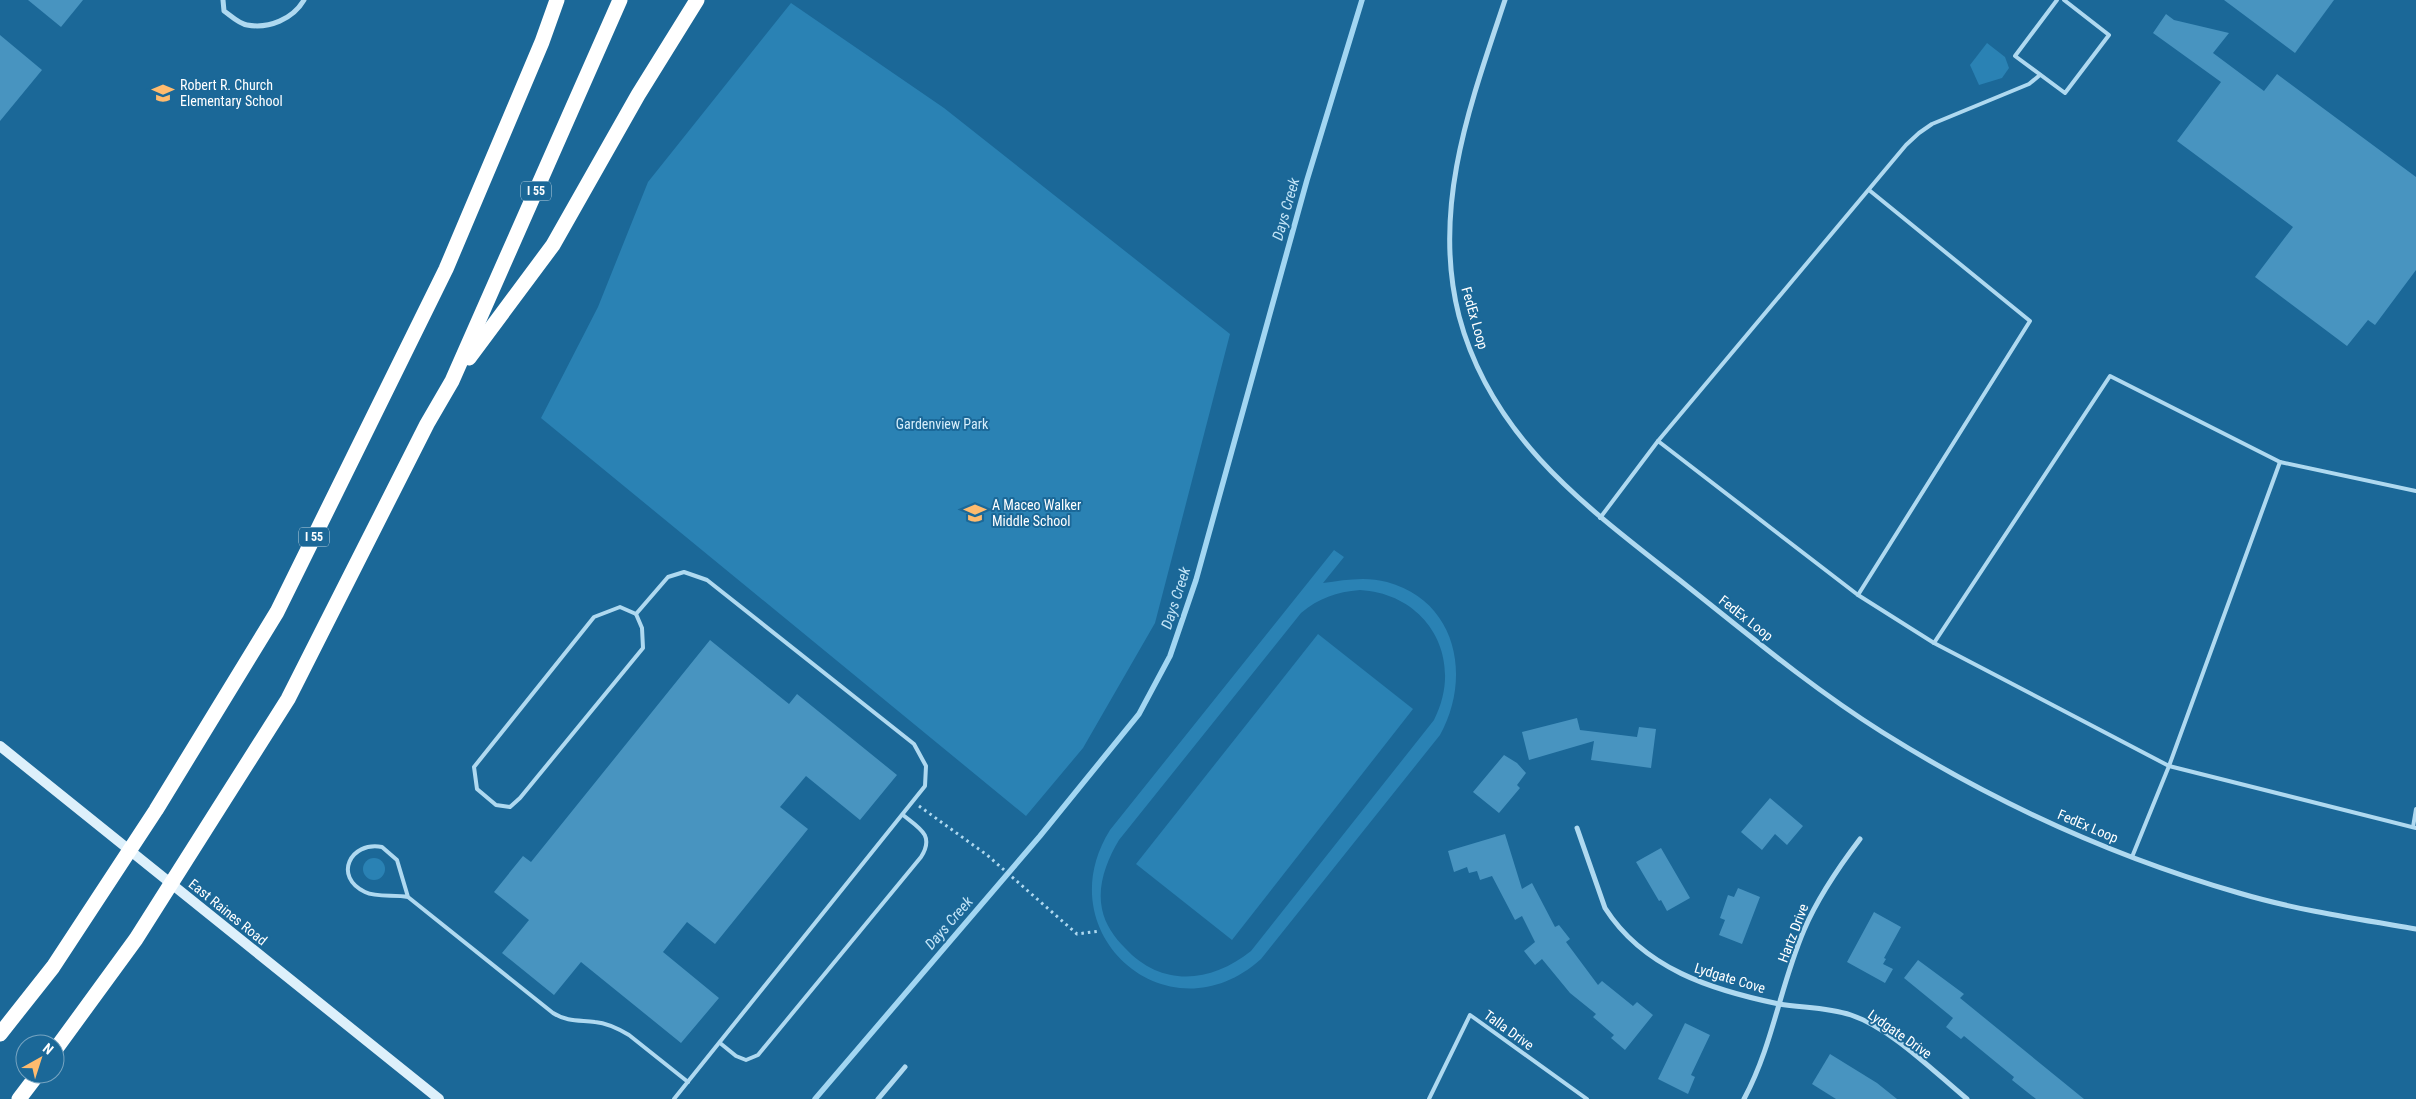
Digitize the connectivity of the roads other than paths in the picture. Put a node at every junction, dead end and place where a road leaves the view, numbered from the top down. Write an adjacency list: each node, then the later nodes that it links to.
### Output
1 (223, 0): 2 (street)
2 (304, 0)
3 (557, 0): 30 (highway, I 55)
4 (620, 0): 11 (highway, I 55)
5 (697, 0): 11 (highway)
6 (1506, 0): 15 (street, FedEx Loop)
7 (2057, 0): 9 (lane)
8 (2064, 0): 9 (lane)
9 (2040, 75): 10 (lane)
10 (1869, 190): 12 (lane); 16 (lane)
11 (452, 381): 31 (highway, I 55)
12 (1658, 441): 15 (lane); 16 (lane)
13 (2280, 462): 14 (lane); 18 (lane); 20 (lane)
14 (2416, 491)
15 (1600, 518): 26 (street, FedEx Loop)
16 (1858, 595): 18 (lane)
17 (636, 614): 17 (lane); 22 (lane)
18 (1934, 643): 20 (lane)
19 (0, 746): 37 (main road, East Raines Road)
20 (2169, 766): 23 (lane); 26 (lane)
21 (2416, 809): 23 (lane)
22 (903, 815): 32 (lane); 32 (lane)
23 (2414, 827)
24 (1578, 828): 29 (street, Lydgate Cove)
25 (1860, 840): 29 (street, Hartz Drive)
26 (2132, 856): 28 (street, FedEx Loop)
27 (408, 897): 27 (lane); 34 (lane)
28 (2416, 929)
29 (1780, 1004): 42 (street, Hartz Drive); 43 (street, Lydgate Drive)
30 (0, 1034)
31 (65, 1036)
32 (720, 1043): 34 (lane)
33 (905, 1067): 39 (street)
34 (688, 1082): 38 (lane)
35 (30, 1084): 36 (highway)
36 (19, 1099)
37 (439, 1099)
38 (674, 1099)
39 (878, 1099)
40 (1429, 1099): 41 (lane, Talla Drive)
41 (1587, 1099)
42 (1744, 1099)
43 (1967, 1099)

